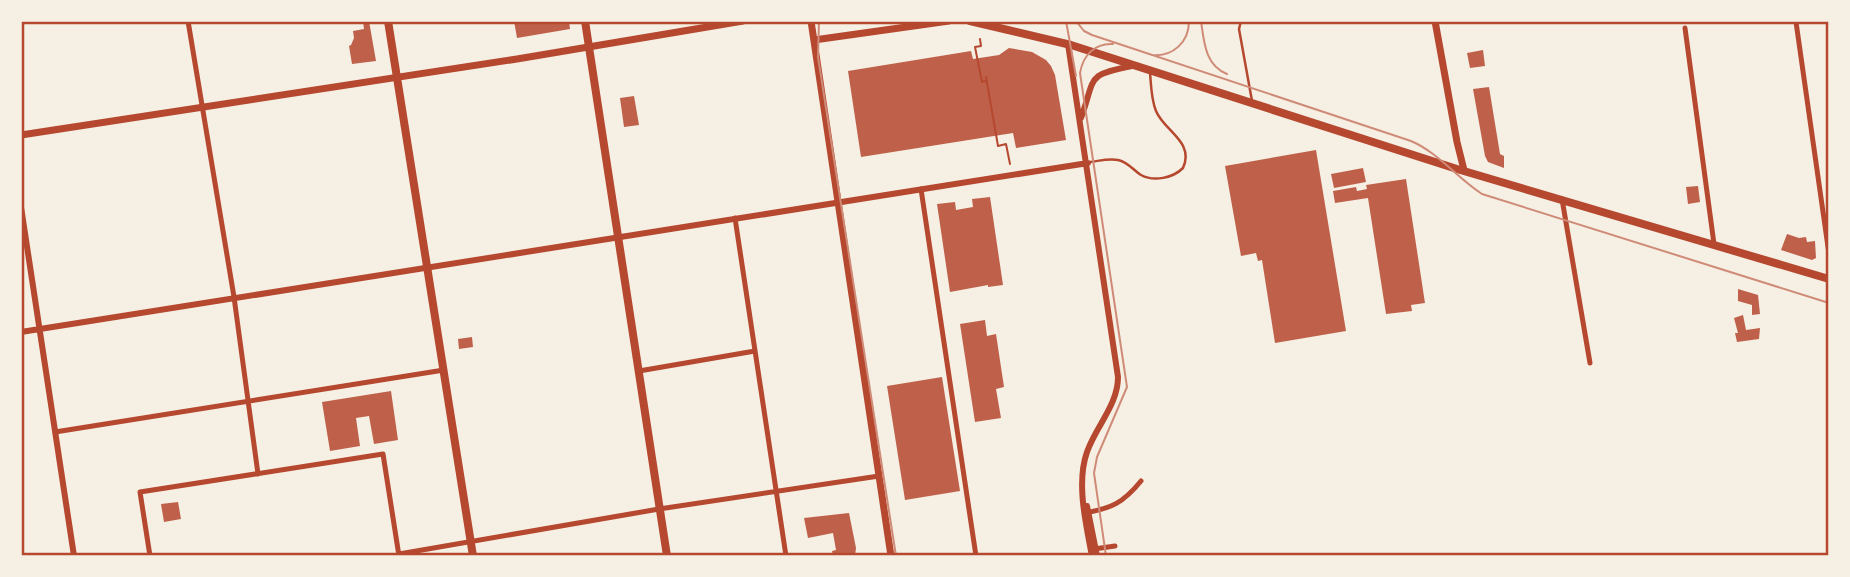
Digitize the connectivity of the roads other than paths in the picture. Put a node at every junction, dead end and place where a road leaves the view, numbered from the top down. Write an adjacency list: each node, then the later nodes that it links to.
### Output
1 (188, 21): 19 (street)
2 (388, 21): 17 (main road)
3 (585, 21): 14 (main road)
4 (743, 21): 14 (main road)
5 (811, 21): 12 (main road)
6 (949, 21): 12 (main road)
7 (970, 21): 13 (main road)
8 (1241, 21): 18 (lane)
9 (1435, 21): 23 (main road)
10 (1796, 22): 31 (street)
11 (1685, 28): 30 (street)
12 (814, 40): 26 (main road)
13 (1068, 44): 15 (main road); 20 (street)
14 (589, 47): 17 (main road); 29 (main road)
15 (1132, 66): 16 (main road); 20 (street)
16 (1150, 72): 18 (main road); 22 (lane)
17 (397, 76): 19 (main road); 32 (main road)
18 (1252, 102): 23 (main road)
19 (202, 107): 21 (main road); 34 (street)
20 (1081, 120): 22 (street)
21 (21, 135)
22 (1088, 163): 24 (street); 48 (street)
23 (1464, 170): 25 (main road)
24 (921, 189): 26 (street); 59 (street)
25 (1562, 199): 30 (main road); 38 (street)
26 (837, 202): 28 (street); 44 (main road)
27 (21, 207): 35 (street)
28 (735, 218): 29 (street); 37 (street)
29 (618, 236): 32 (street); 40 (main road)
30 (1714, 244): 33 (main road)
31 (1829, 254)
32 (427, 267): 34 (street); 39 (main road)
33 (1829, 279)
34 (234, 297): 35 (street); 41 (street)
35 (40, 329): 36 (street); 42 (street)
36 (21, 332)
37 (755, 351): 40 (street); 46 (street)
38 (1590, 363)
39 (444, 370): 41 (street); 49 (main road)
40 (639, 371): 47 (main road)
41 (249, 403): 42 (street); 43 (street)
42 (55, 432): 53 (street)
43 (258, 474): 52 (street); 54 (street)
44 (879, 476): 46 (street); 58 (main road)
45 (1141, 481): 48 (street)
46 (777, 491): 47 (street); 57 (street)
47 (659, 509): 49 (street); 56 (main road)
48 (1087, 512): 51 (street)
49 (471, 540): 52 (street); 55 (main road)
50 (1115, 546): 51 (street)
51 (1094, 553)
52 (399, 555)
53 (74, 556)
54 (150, 556)
55 (473, 556)
56 (667, 556)
57 (786, 556)
58 (891, 556)
59 (976, 556)

